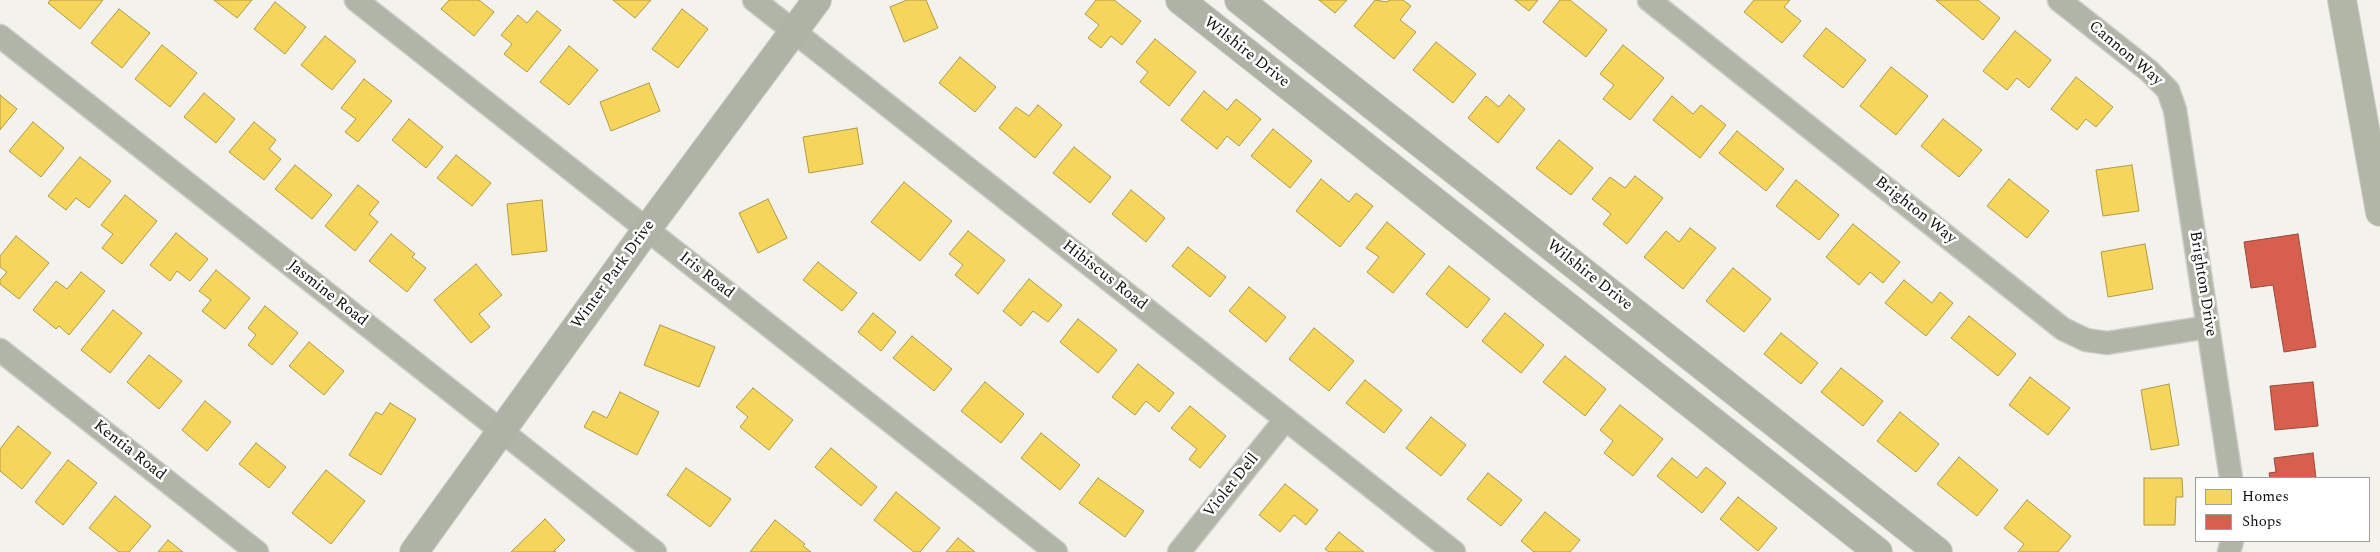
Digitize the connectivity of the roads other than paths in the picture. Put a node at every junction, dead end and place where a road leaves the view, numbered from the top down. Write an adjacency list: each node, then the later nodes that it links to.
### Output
1 (356, 0): 13 (street, Iris Road)
2 (754, 0): 9 (street, Hibiscus Road)
3 (817, 0): 9 (street, Winter Park Drive)
4 (1239, 0): 14 (street, Wilshire Drive)
5 (1649, 0): 16 (street, Brighton Way)
6 (2059, 0): 11 (street, Cannon Way)
7 (2342, 0): 12 (main road)
8 (1189, 3): 15 (street, Wilshire Drive)
9 (794, 32): 13 (street, Winter Park Drive); 18 (street, Hibiscus Road)
10 (0, 36): 19 (street, Jasmine Road)
11 (2168, 90): 16 (street, Brighton Drive)
12 (2380, 212)
13 (647, 229): 19 (street, Winter Park Drive); 24 (street, Iris Road)
14 (1578, 268): 15 (street); 28 (street, Wilshire Drive)
15 (1557, 298): 27 (street, Wilshire Drive)
16 (2208, 327): 20 (street, Brighton Drive)
17 (0, 350): 21 (street, Kentia Road)
18 (1285, 420): 25 (street, Violet Dell); 26 (street, Hibiscus Road)
19 (501, 432): 22 (street, Winter Park Drive); 23 (street, Jasmine Road)
20 (2231, 477)
21 (257, 552)
22 (414, 552)
23 (655, 552)
24 (1056, 552)
25 (1179, 552)
26 (1454, 552)
27 (1878, 552)
28 (1938, 552)

